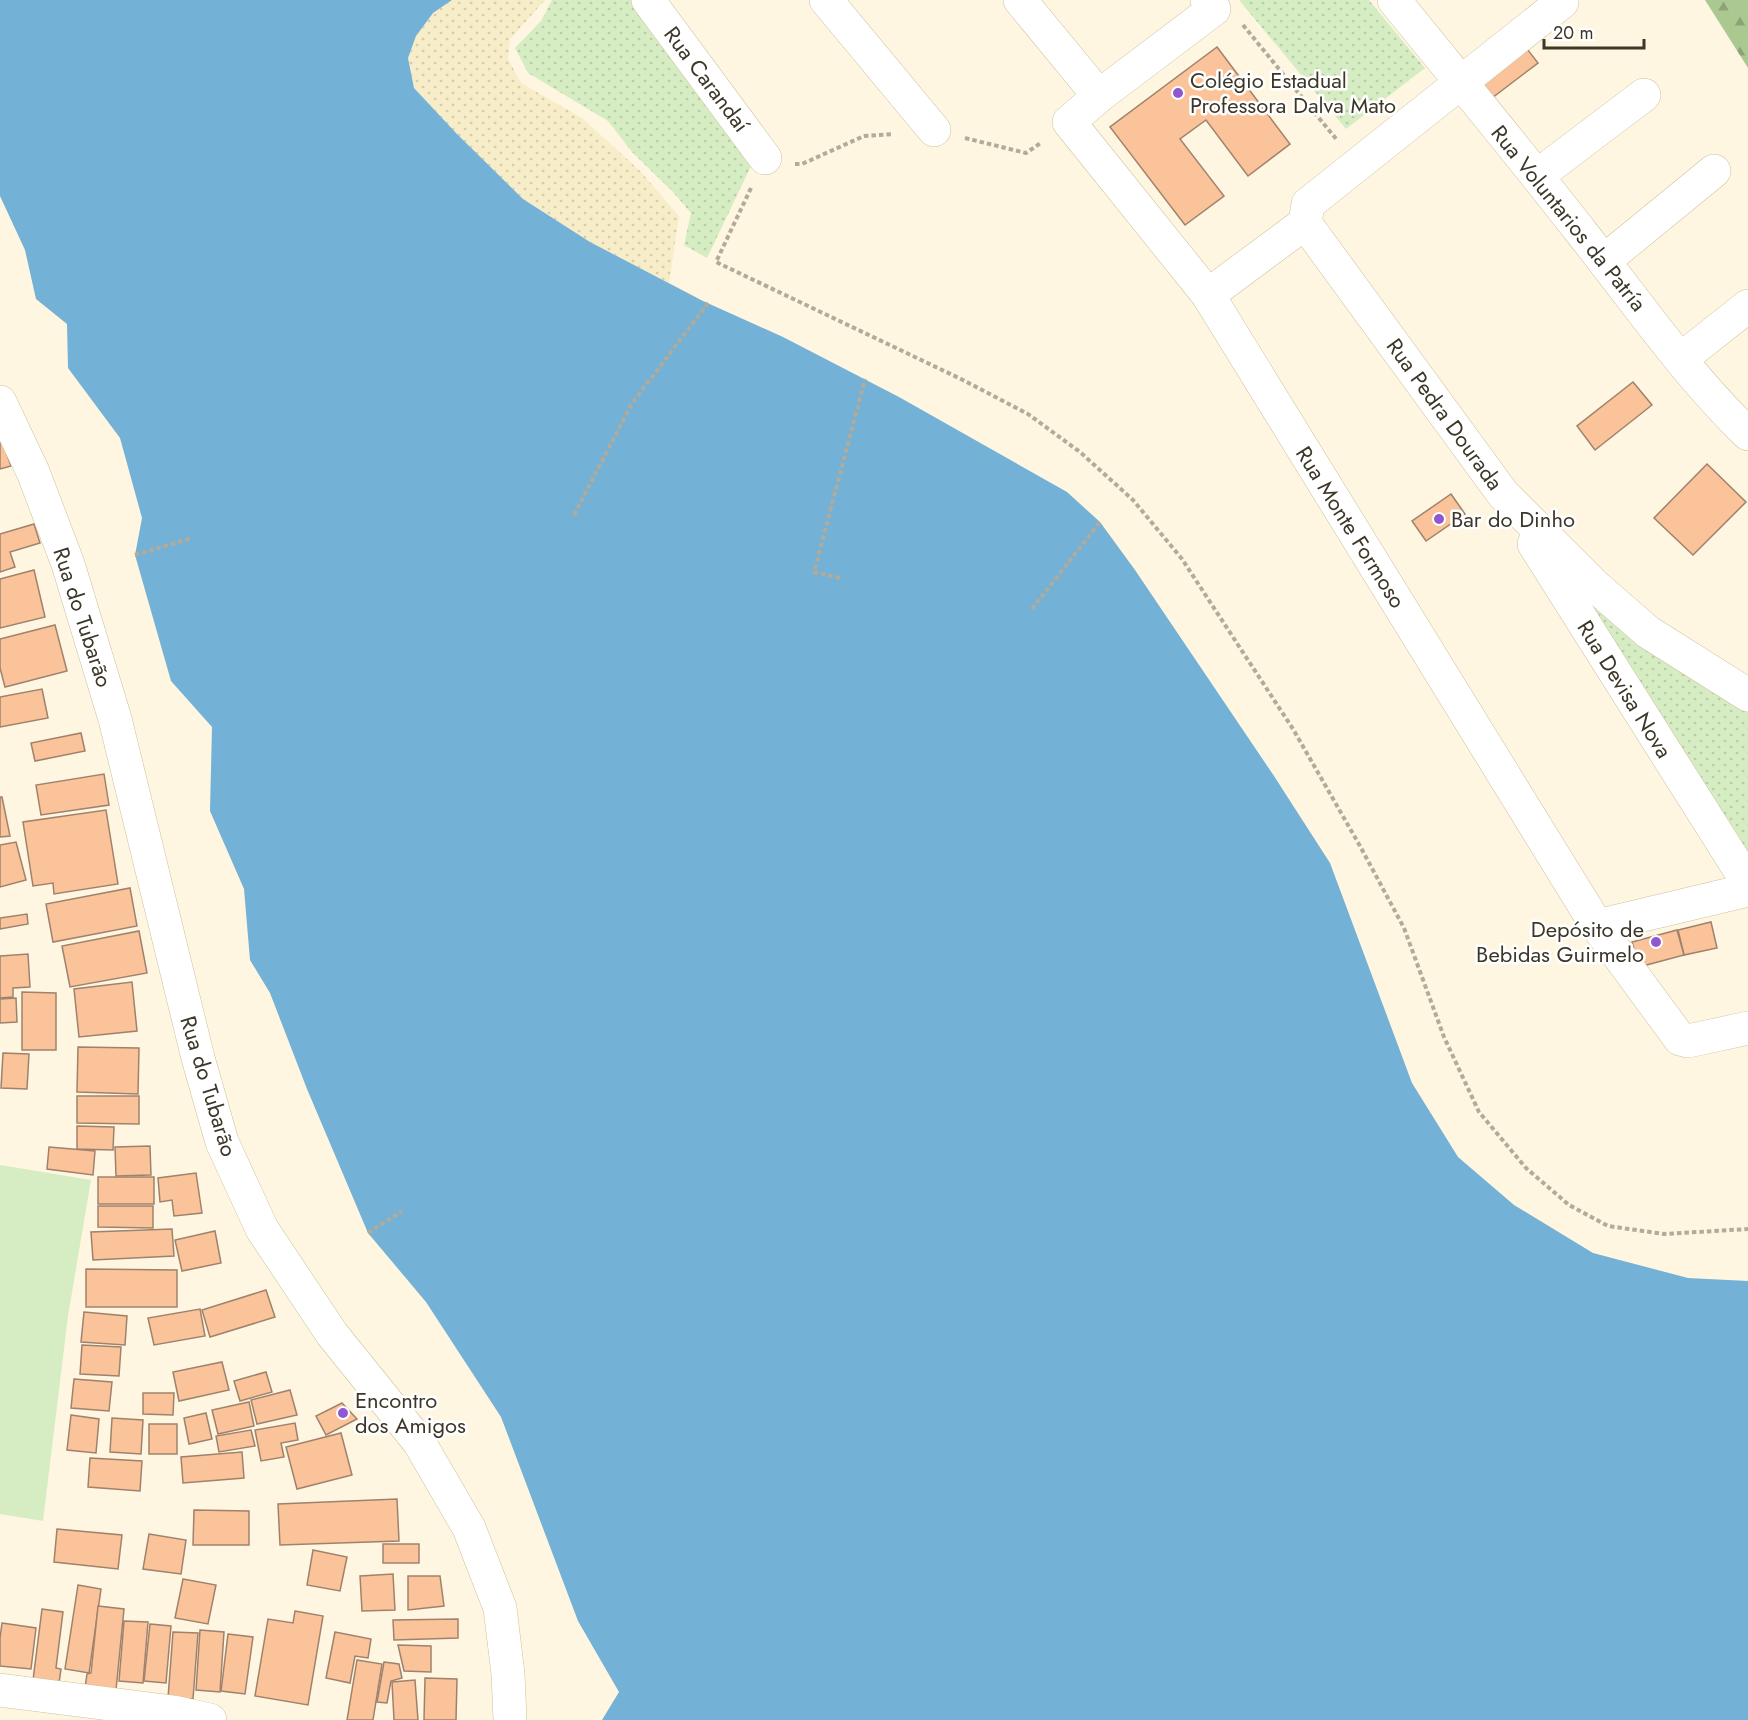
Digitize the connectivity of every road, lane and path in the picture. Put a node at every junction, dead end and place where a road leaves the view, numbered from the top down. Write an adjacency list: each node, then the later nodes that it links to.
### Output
1 (648, 0): 11 (street, Rua Carandaí)
2 (826, 0): 10 (street)
3 (1020, 0): 9 (street)
4 (1394, 0): 7 (street, Rua Voluntarios da Patría)
5 (1562, 2): 7 (street)
6 (1210, 4): 9 (street, Rua Monte Formoso); 12 (path)
7 (1460, 82): 12 (street); 14 (street, Rua Voluntarios da Patría)
8 (1644, 95): 14 (street)
9 (1099, 96): 17 (street, Rua Monte Formoso)
10 (934, 130)
11 (765, 158): 37 (path)
12 (1357, 164): 15 (street)
13 (1713, 171): 16 (street)
14 (1537, 176): 16 (street, Rua Voluntarios da Patría)
15 (1305, 223): 17 (street); 24 (street, Rua Pedra Dourada)
16 (1604, 261): 20 (street, Rua Voluntarios da Patría)
17 (1208, 295): 34 (street, Rua Monte Formoso)
18 (708, 303): 25 (path)
19 (1748, 306): 20 (street)
20 (1681, 359): 23 (street, Rua Voluntarios da Patría)
21 (865, 379): 29 (path)
22 (0, 402): 41 (street, Rua do Tubarão)
23 (1748, 434)
24 (1503, 494): 31 (street, Rua Pedra Dourada); 32 (street, Rua Devisa Nova)
25 (574, 515)
26 (1100, 522): 30 (path)
27 (192, 538): 28 (path)
28 (135, 555)
29 (840, 578)
30 (1032, 609)
31 (1748, 695)
32 (1748, 883)
33 (1748, 890): 34 (street)
34 (1597, 926): 35 (street, Rua Monte Formoso)
35 (1748, 1028)
36 (402, 1211): 38 (path)
37 (1748, 1229)
38 (368, 1233)
39 (0, 1690): 40 (street)
40 (210, 1720)
41 (510, 1720)

